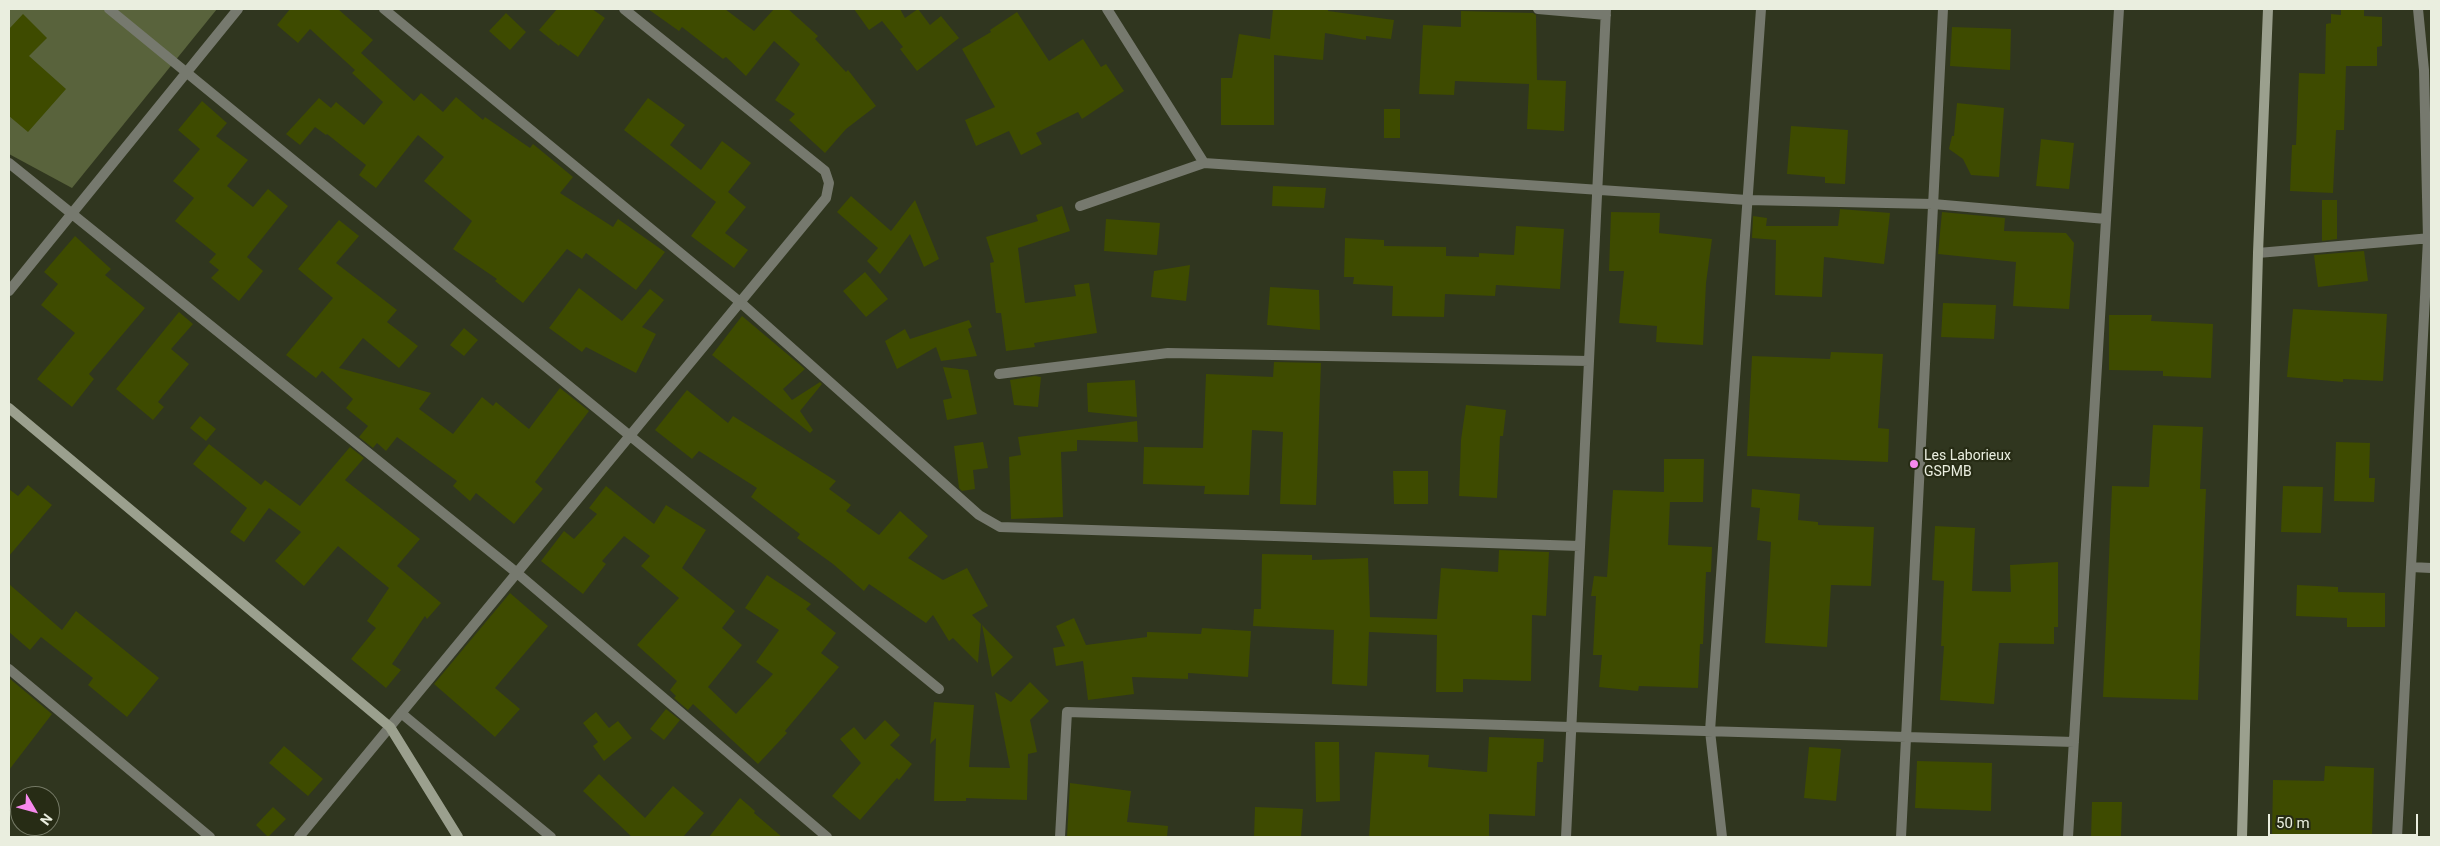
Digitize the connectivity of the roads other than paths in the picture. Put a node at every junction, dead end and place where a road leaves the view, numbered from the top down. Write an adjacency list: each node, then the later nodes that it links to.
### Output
1 (109, 9): 13 (street)
2 (238, 9): 13 (street)
3 (384, 9): 25 (street)
4 (624, 9): 25 (street)
5 (1107, 9): 15 (street)
6 (1538, 9): 12 (street)
7 (1761, 9): 17 (street)
8 (1943, 9): 18 (street)
9 (2119, 9): 21 (street)
10 (2268, 9): 23 (main road)
11 (2418, 9): 22 (street)
12 (1606, 12): 16 (street)
13 (186, 72): 20 (street); 29 (street)
14 (9, 163): 20 (street)
15 (1204, 163): 16 (street); 19 (street)
16 (1598, 190): 17 (street); 26 (street)
17 (1747, 200): 18 (street); 39 (street)
18 (1933, 204): 21 (street); 40 (street)
19 (1080, 206)
20 (71, 214): 24 (street); 33 (street)
21 (2106, 219): 41 (street)
22 (2430, 239): 23 (street); 31 (street)
23 (2258, 254): 52 (main road)
24 (9, 291)
25 (740, 302): 29 (street); 30 (street)
26 (1589, 361): 27 (street); 30 (street)
27 (999, 374)
28 (9, 408): 37 (main road)
29 (630, 436): 33 (street); 35 (street)
30 (1580, 546): 38 (street)
31 (2411, 566): 32 (street); 53 (street)
32 (2431, 568)
33 (517, 573): 36 (street); 46 (street)
34 (9, 669): 42 (street)
35 (939, 689)
36 (401, 713): 37 (street); 45 (street)
37 (390, 727): 43 (street); 44 (main road)
38 (1571, 727): 39 (street); 47 (street); 48 (street)
39 (1710, 731): 40 (street); 49 (street)
40 (1906, 737): 41 (street); 50 (street)
41 (2074, 742): 51 (street)
42 (210, 837)
43 (299, 837)
44 (458, 837)
45 (551, 837)
46 (827, 837)
47 (1060, 837)
48 (1566, 837)
49 (1722, 837)
50 (1901, 837)
51 (2068, 837)
52 (2242, 837)
53 (2397, 837)

